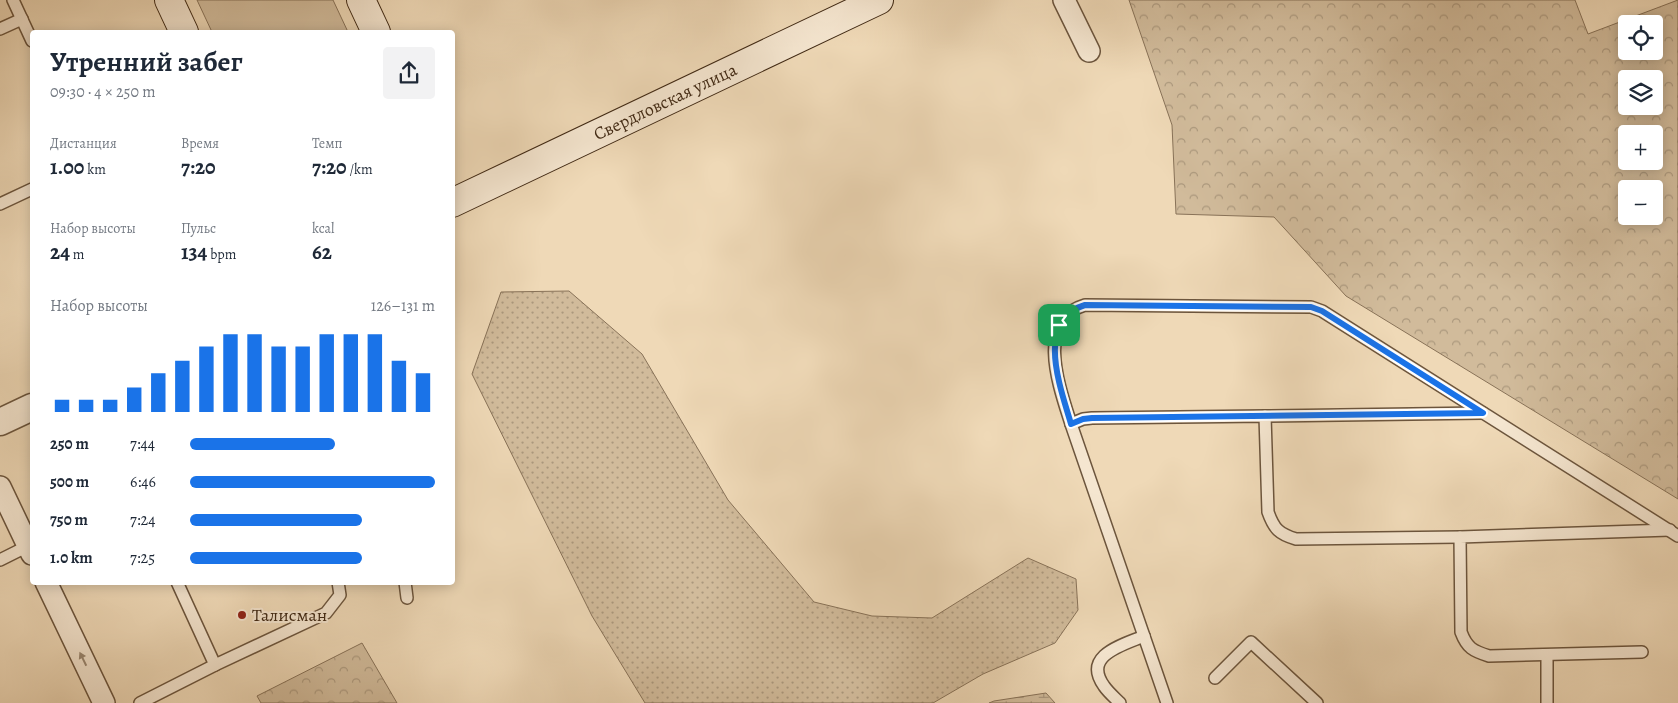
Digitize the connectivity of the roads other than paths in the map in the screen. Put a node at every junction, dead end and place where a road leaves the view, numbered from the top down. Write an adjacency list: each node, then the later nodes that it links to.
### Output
1 (13, 0): 6 (lane)
2 (169, 0): 8 (main road)
3 (361, 0): 9 (main road)
4 (1064, 0): 11 (street)
5 (863, 3): 13 (main road, Свердловская улица)
6 (22, 19): 7 (lane); 10 (lane)
7 (0, 29)
8 (183, 30)
9 (375, 30)
10 (30, 37)
11 (1089, 51)
12 (30, 190): 14 (lane)
13 (455, 200)
14 (0, 204)
15 (1463, 400): 17 (lane); 18 (lane); 21 (lane)
16 (30, 407): 20 (street)
17 (1454, 413): 18 (lane); 19 (lane)
18 (1483, 413): 23 (lane)
19 (1266, 416): 21 (lane); 26 (lane)
20 (0, 422)
21 (1071, 424): 34 (lane)
22 (0, 487): 27 (street)
23 (1649, 517): 24 (lane); 25 (lane)
24 (1641, 531): 25 (lane); 26 (lane)
25 (1674, 533)
26 (1460, 537): 36 (lane)
27 (30, 550): 28 (lane)
28 (0, 560)
29 (47, 585): 39 (street, one-way to 29)
30 (177, 585): 37 (lane)
31 (338, 585): 37 (lane)
32 (405, 585): 33 (lane)
33 (407, 598)
34 (1144, 636): 41 (lane); 42 (lane)
35 (1642, 652): 36 (lane)
36 (1547, 655): 44 (lane)
37 (215, 665): 40 (lane)
38 (1215, 678): 43 (lane)
39 (104, 703)
40 (140, 703)
41 (1120, 703)
42 (1167, 703)
43 (1317, 703)
44 (1547, 703)

